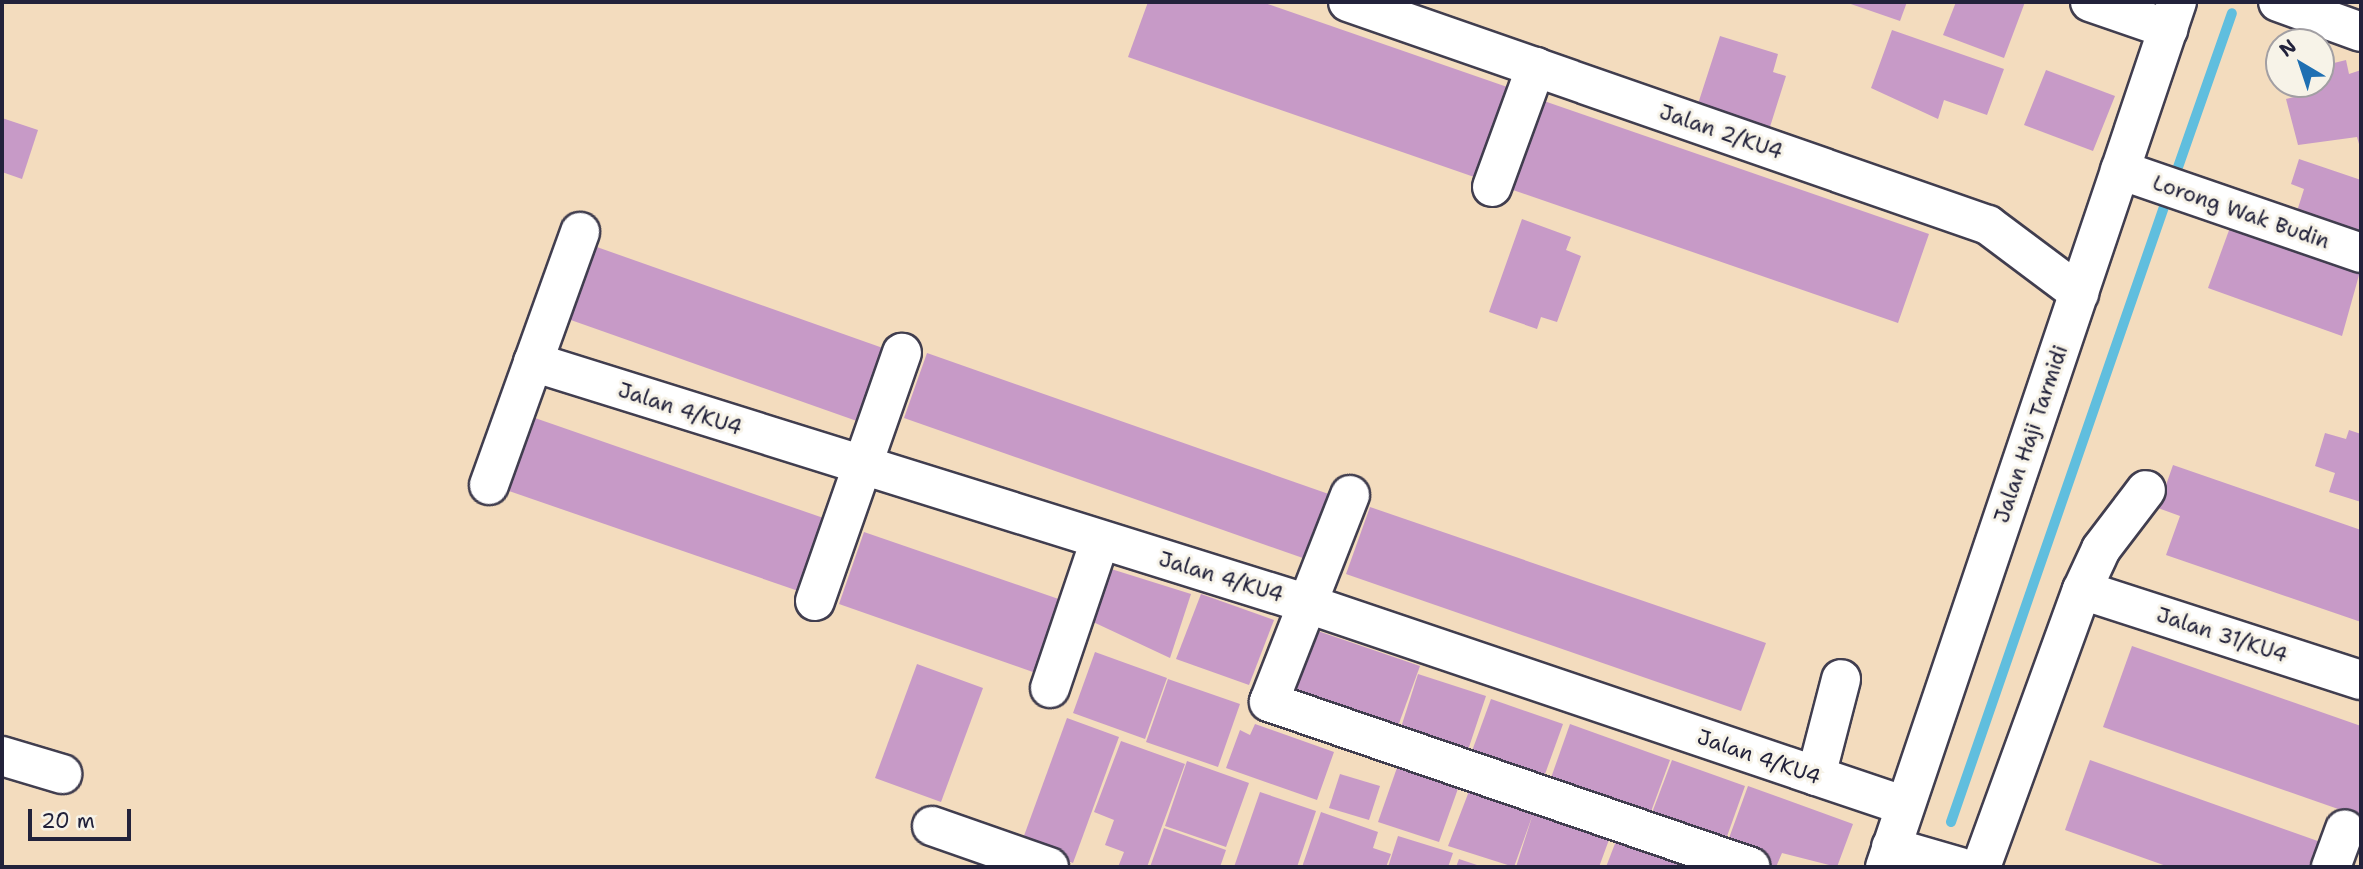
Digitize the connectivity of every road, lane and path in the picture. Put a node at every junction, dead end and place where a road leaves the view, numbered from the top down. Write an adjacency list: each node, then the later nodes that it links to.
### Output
1 (1348, 2): 6 (street, Jalan 2/KU4)
2 (2090, 2): 4 (street)
3 (2278, 2): 5 (street)
4 (2173, 15): 7 (street, Jalan Haji Tarmidi)
5 (2361, 32)
6 (1536, 67): 8 (street); 11 (street, Jalan 2/KU4)
7 (2120, 170): 10 (street, Lorong Wak Budin); 11 (street, Jalan Haji Tarmidi)
8 (1492, 187)
9 (580, 232): 13 (street)
10 (2361, 254)
11 (2079, 293): 28 (street, Jalan Haji Tarmidi)
12 (902, 353): 14 (street)
13 (533, 362): 14 (street, Jalan 4/KU4); 15 (street)
14 (863, 467): 18 (street, Jalan 4/KU4); 20 (street)
15 (489, 485)
16 (2146, 490): 19 (street)
17 (1350, 495): 21 (street)
18 (1100, 540): 21 (street, Jalan 4/KU4); 24 (street)
19 (2082, 590): 23 (street, Jalan 31/KU4); 35 (street)
20 (815, 601)
21 (1305, 603): 27 (street, Jalan 4/KU4); 33 (street)
22 (1841, 680): 27 (street)
23 (2361, 681)
24 (1051, 688)
25 (2, 756): 26 (street)
26 (62, 774)
27 (1816, 776): 28 (street, Jalan 4/KU4)
28 (1905, 806): 31 (street, Jalan Haji Tarmidi)
29 (932, 826): 32 (street)
30 (2345, 829): 36 (street)
31 (1888, 857): 34 (street)
32 (1049, 867)
33 (1751, 867)
34 (1960, 867)
35 (1981, 867)
36 (2331, 867)

